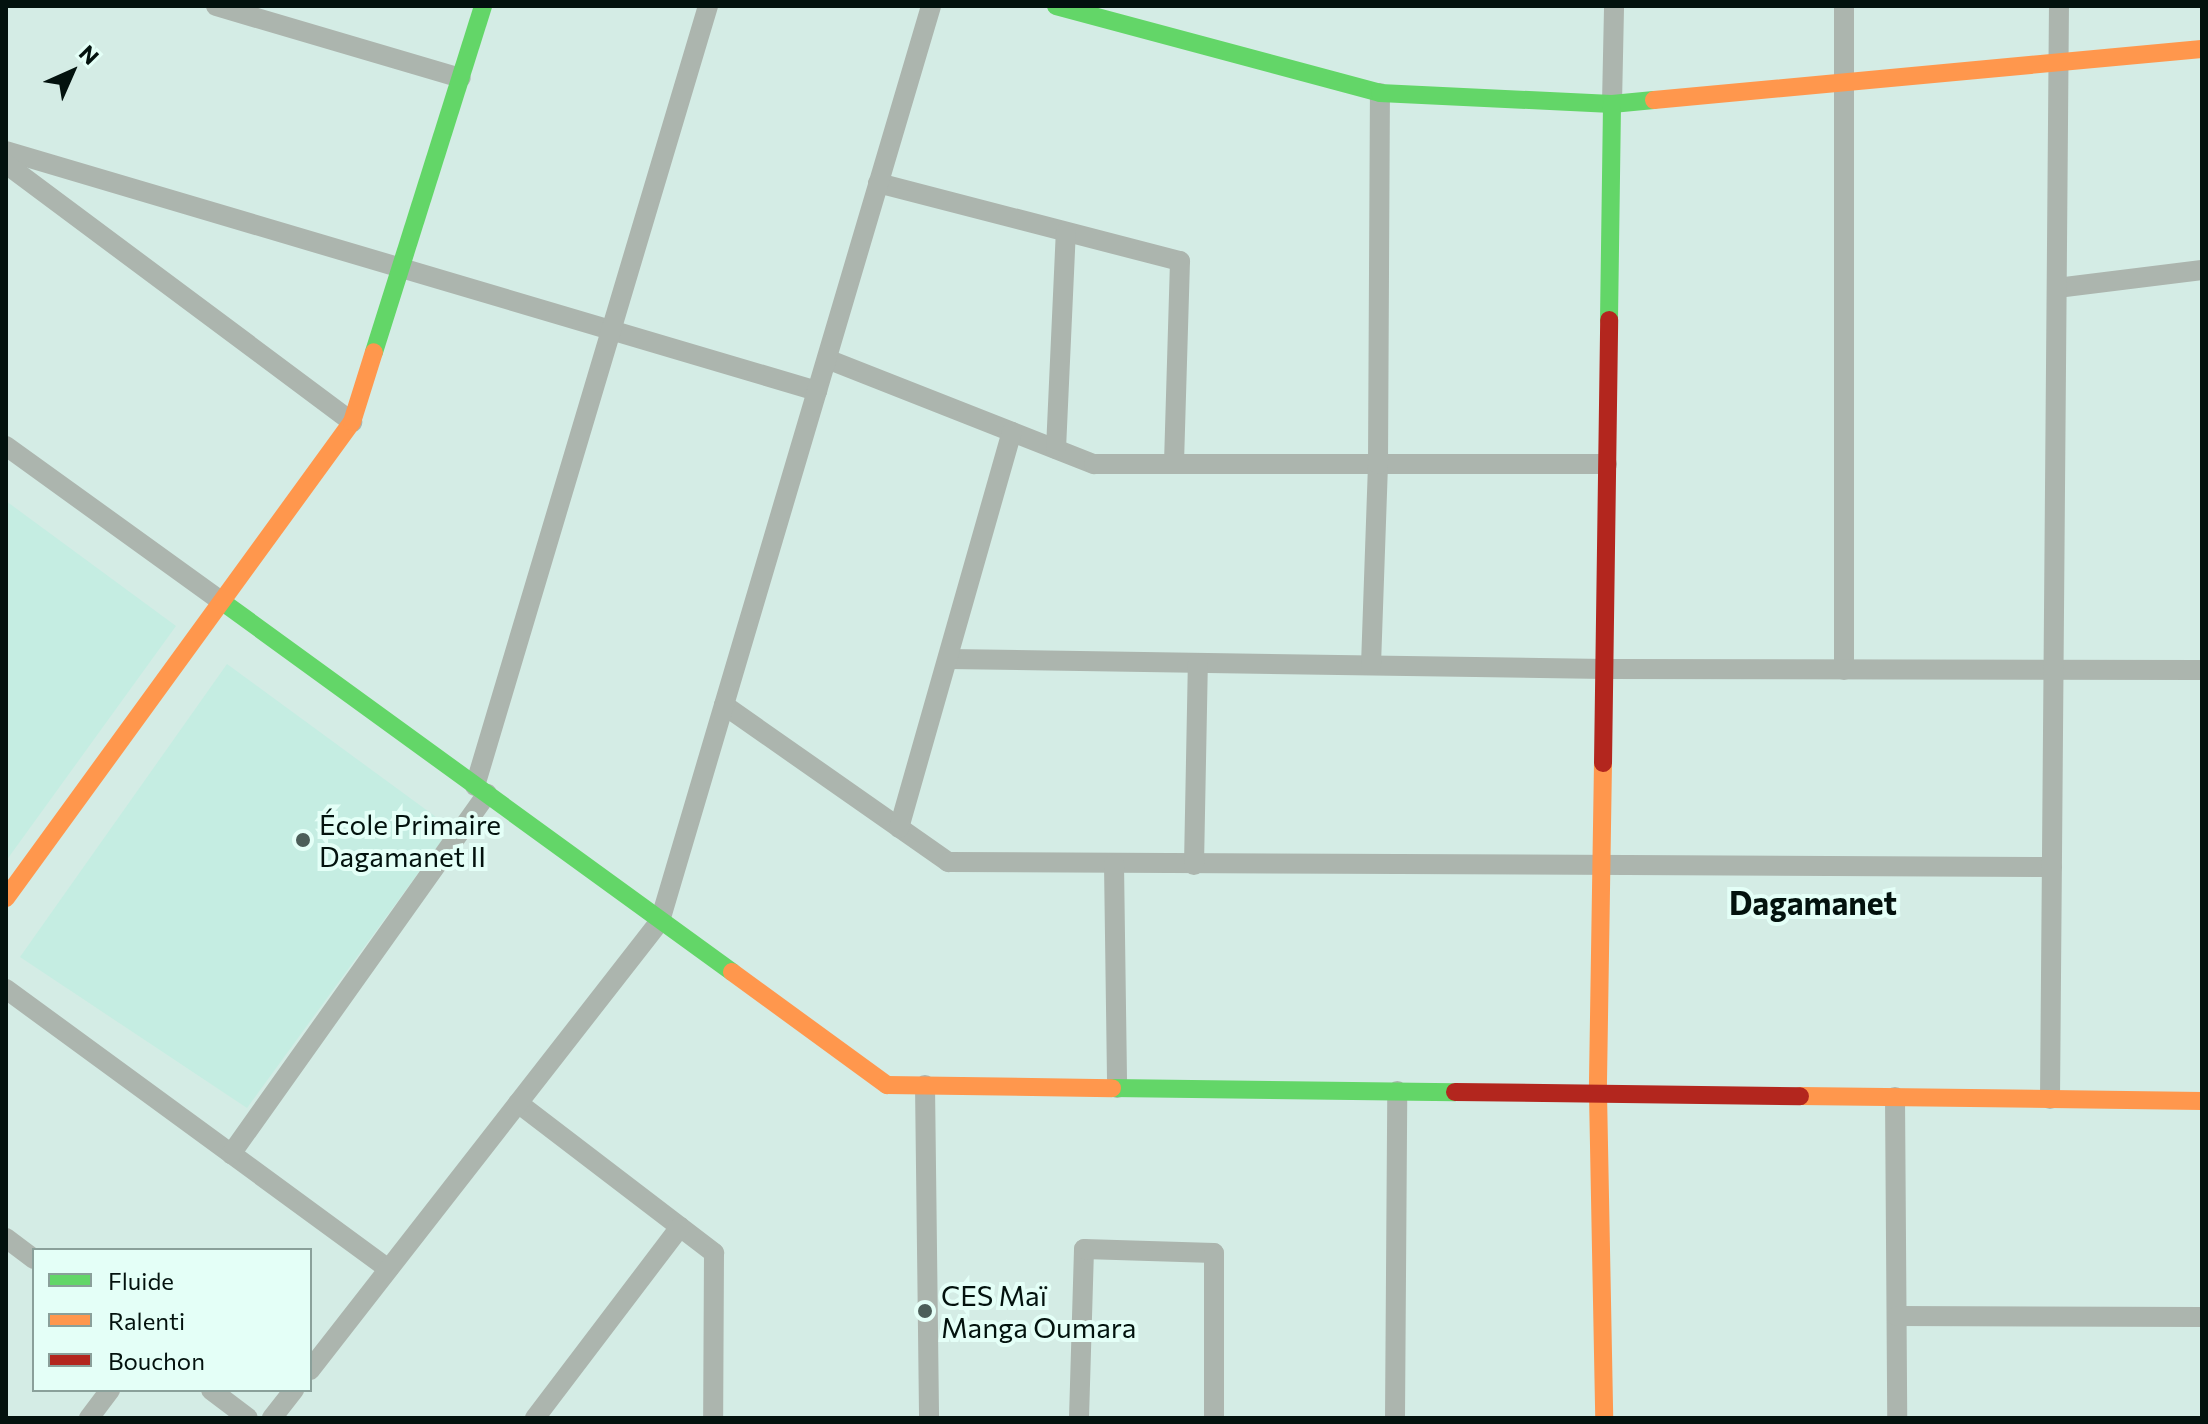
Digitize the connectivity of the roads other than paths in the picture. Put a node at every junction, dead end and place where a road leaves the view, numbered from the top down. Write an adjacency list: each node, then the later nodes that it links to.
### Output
1 (216, 6): 9 (street)
2 (483, 6): 12 (street)
3 (708, 6): 23 (street)
4 (931, 6): 18 (street)
5 (1614, 6): 15 (street)
6 (1844, 6): 13 (street)
7 (2059, 6): 11 (street)
8 (1063, 7): 14 (street)
9 (239, 9): 12 (street)
10 (2202, 49): 11 (street)
11 (2060, 63): 13 (street); 22 (street)
12 (461, 78): 20 (street)
13 (1844, 83): 15 (street); 38 (street)
14 (1380, 93): 15 (street); 31 (street)
15 (1612, 104): 32 (street)
16 (6, 151): 20 (street)
17 (6, 164): 26 (street)
18 (878, 183): 19 (street); 24 (street)
19 (1066, 232): 29 (street); 30 (street)
20 (402, 268): 23 (street); 26 (street)
21 (2202, 270): 22 (street)
22 (2057, 288): 39 (street)
23 (611, 330): 25 (street); 42 (street)
24 (827, 359): 25 (street); 27 (street)
25 (817, 391): 41 (street)
26 (352, 422): 33 (street)
27 (1012, 432): 29 (street); 34 (street)
28 (6, 446): 33 (street)
29 (1056, 449): 30 (street)
30 (1174, 464): 31 (street)
31 (1378, 464): 32 (street); 36 (street)
32 (1607, 464): 37 (street)
33 (224, 603): 42 (street); 48 (street)
34 (948, 659): 35 (street); 43 (street)
35 (1198, 663): 36 (street); 45 (street)
36 (1371, 665): 37 (street)
37 (1605, 669): 38 (street); 47 (street)
38 (1844, 670): 39 (street)
39 (2053, 670): 40 (street); 46 (street)
40 (2202, 670)
41 (724, 705): 43 (street); 49 (street)
42 (481, 790): 49 (street); 59 (street)
43 (899, 828): 44 (street)
44 (1114, 864): 45 (street); 52 (street)
45 (1194, 865): 47 (street)
46 (2052, 867): 47 (street); 56 (street)
47 (1602, 868): 54 (street)
48 (6, 898)
49 (660, 921): 51 (street); 58 (street)
50 (6, 989): 59 (street)
51 (925, 1085): 52 (street); 75 (street)
52 (1117, 1088): 53 (street)
53 (1397, 1091): 54 (street); 78 (street)
54 (1598, 1093): 55 (street); 79 (street)
55 (1895, 1097): 56 (street); 64 (street)
56 (2050, 1099): 57 (street)
57 (2202, 1101)
58 (518, 1103): 60 (street); 63 (street)
59 (231, 1154): 63 (street)
60 (680, 1227): 73 (street); 74 (street)
61 (6, 1238): 62 (street)
62 (32, 1258)
63 (388, 1269): 66 (street)
64 (1897, 1316): 65 (street); 80 (street)
65 (2202, 1317)
66 (312, 1367)
67 (108, 1392): 70 (street)
68 (214, 1392): 71 (street)
69 (292, 1392): 72 (street)
70 (89, 1418)
71 (248, 1418)
72 (272, 1418)
73 (535, 1418)
74 (713, 1418)
75 (929, 1418)
76 (1079, 1418): 77 (street)
77 (1214, 1418)
78 (1395, 1418)
79 (1604, 1418)
80 (1897, 1418)

